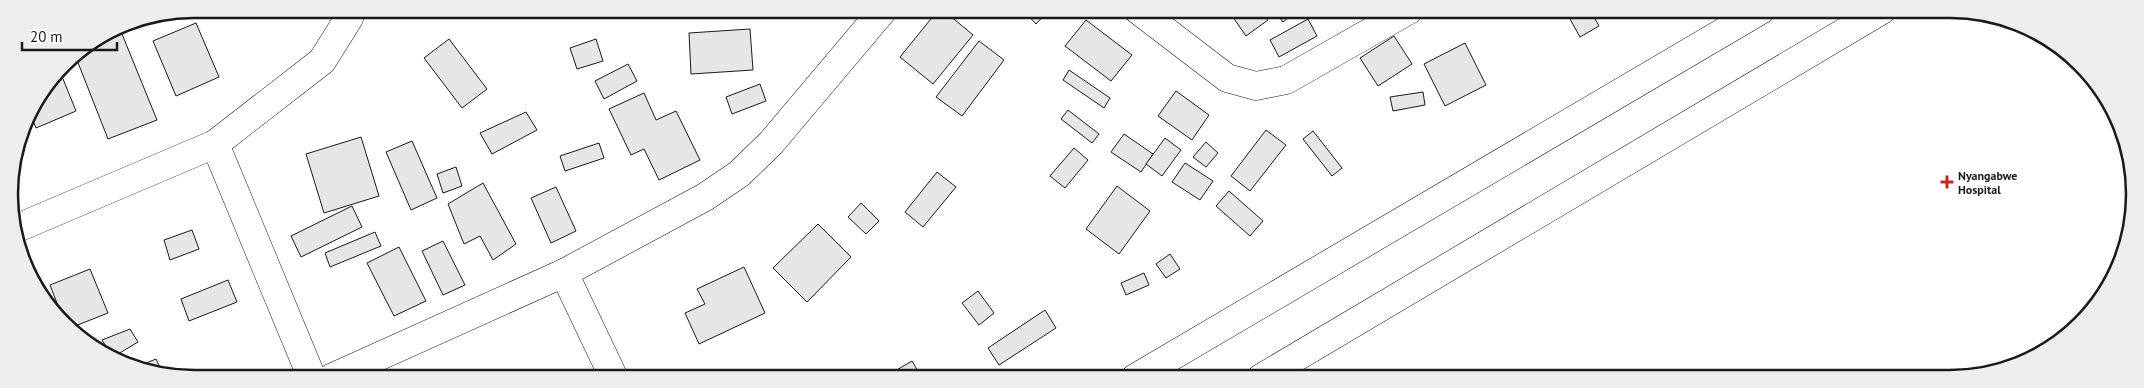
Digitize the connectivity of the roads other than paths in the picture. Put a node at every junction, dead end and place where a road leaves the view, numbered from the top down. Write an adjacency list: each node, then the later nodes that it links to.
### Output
1 (349, 18): 7 (street)
2 (876, 18): 9 (street)
3 (1148, 18): 4 (street)
4 (1395, 18)
5 (1747, 18): 13 (street)
6 (1868, 18): 14 (street)
7 (215, 144): 8 (street); 10 (street)
8 (21, 227)
9 (564, 273): 11 (street); 12 (street)
10 (309, 370)
11 (349, 370)
12 (610, 370)
13 (1149, 370)
14 (1274, 370)

